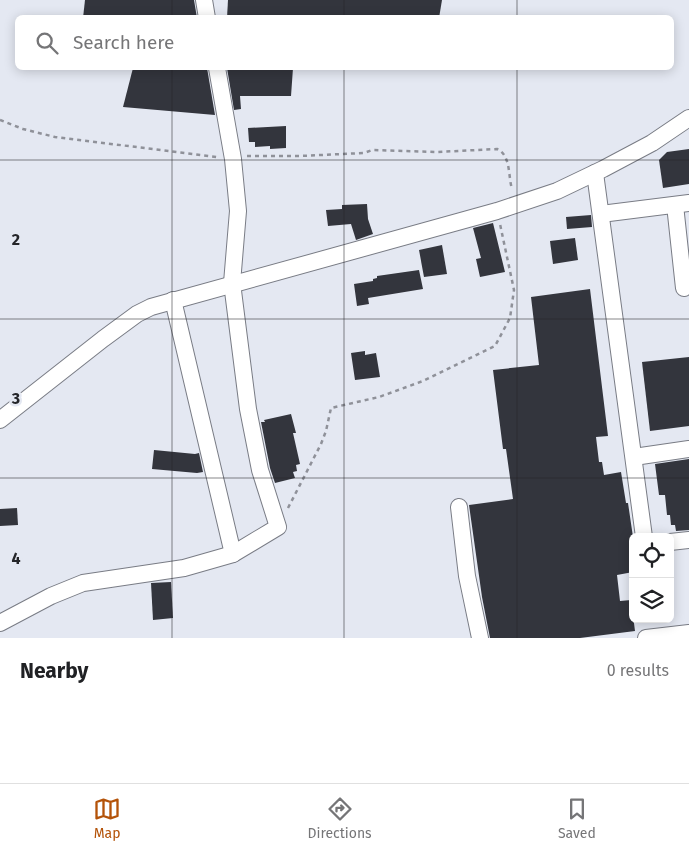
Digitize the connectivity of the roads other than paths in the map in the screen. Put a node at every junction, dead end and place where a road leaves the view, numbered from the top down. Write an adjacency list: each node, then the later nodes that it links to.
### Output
1 (204, 0): 2 (street)
2 (207, 15)
3 (217, 70): 8 (street)
4 (689, 118): 5 (street)
5 (595, 173): 7 (street); 8 (street)
6 (682, 204): 7 (street); 9 (street)
7 (601, 214): 13 (street)
8 (232, 284): 10 (street); 18 (street)
9 (684, 288)
10 (173, 300): 11 (street); 18 (street)
11 (0, 420)
12 (689, 450): 13 (street)
13 (634, 457): 15 (street)
14 (459, 508): 21 (street)
15 (644, 533)
16 (689, 540): 17 (street)
17 (674, 542)
18 (233, 554): 19 (street)
19 (0, 623)
20 (689, 632): 22 (street)
21 (480, 638)
22 (646, 638)

